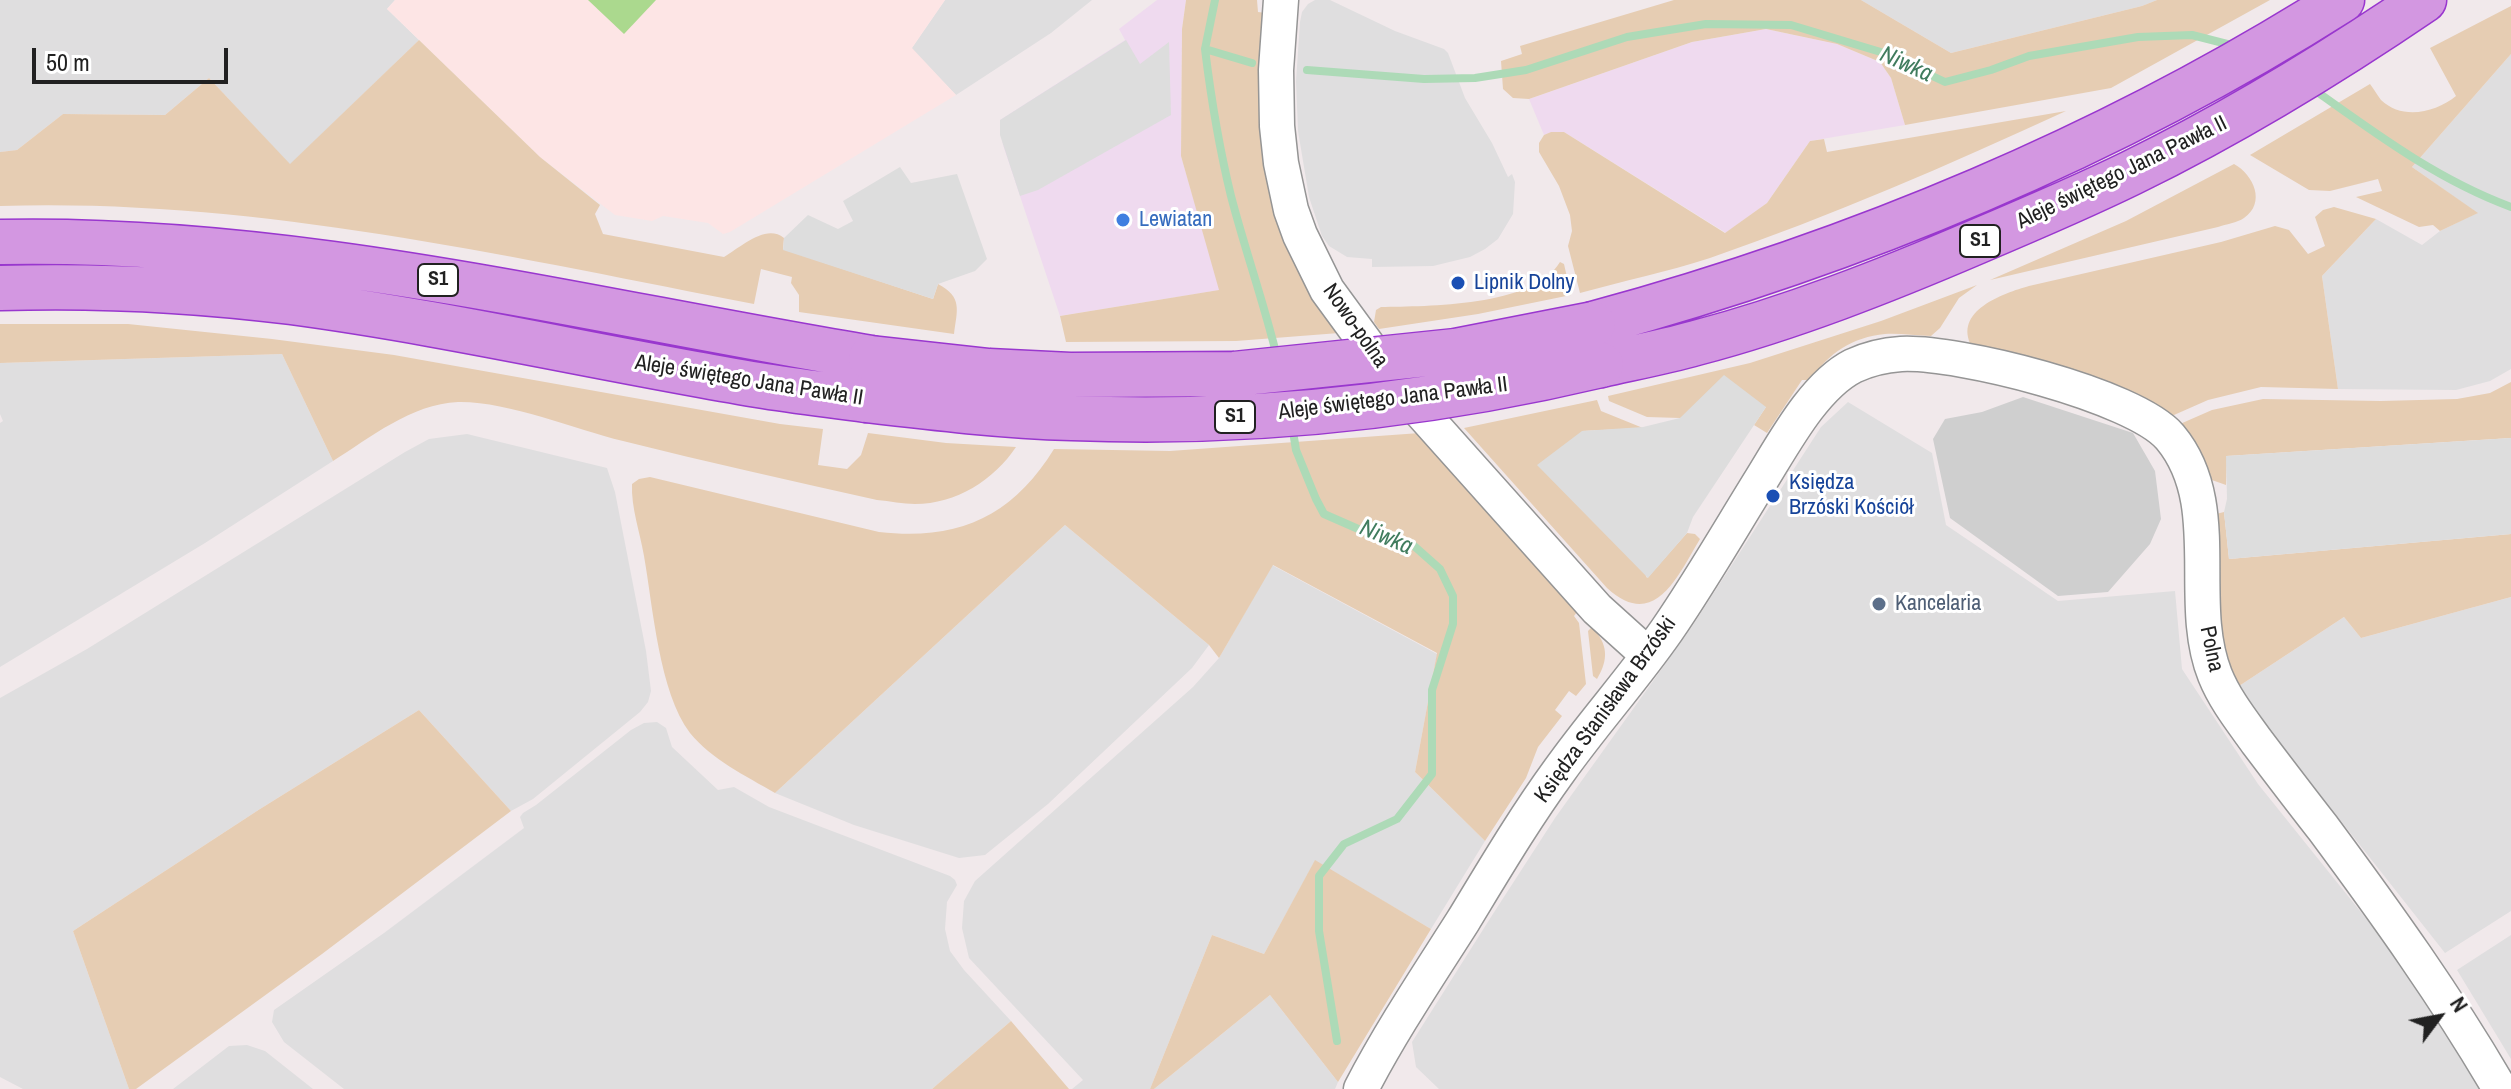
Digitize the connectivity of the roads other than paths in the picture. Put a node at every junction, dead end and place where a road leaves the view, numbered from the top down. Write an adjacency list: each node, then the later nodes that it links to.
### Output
1 (1281, 0): 9 (street, Nowo-polna)
2 (2424, 0): 5 (highway, Aleje świętego Jana Pawła II / S1)
3 (2459, 0): 5 (highway)
4 (2328, 9): 6 (highway, Aleje świętego Jana Pawła II / S1, bridge)
5 (2348, 51): 7 (highway, Aleje świętego Jana Pawła II / S1, bridge)
6 (0, 242)
7 (0, 288)
8 (1878, 357): 9 (street, Księdza Stanisława Brzóski); 11 (street, Polna)
9 (1648, 655): 10 (street, Księdza Stanisława Brzóski)
10 (1361, 1089)
11 (2500, 1089)

